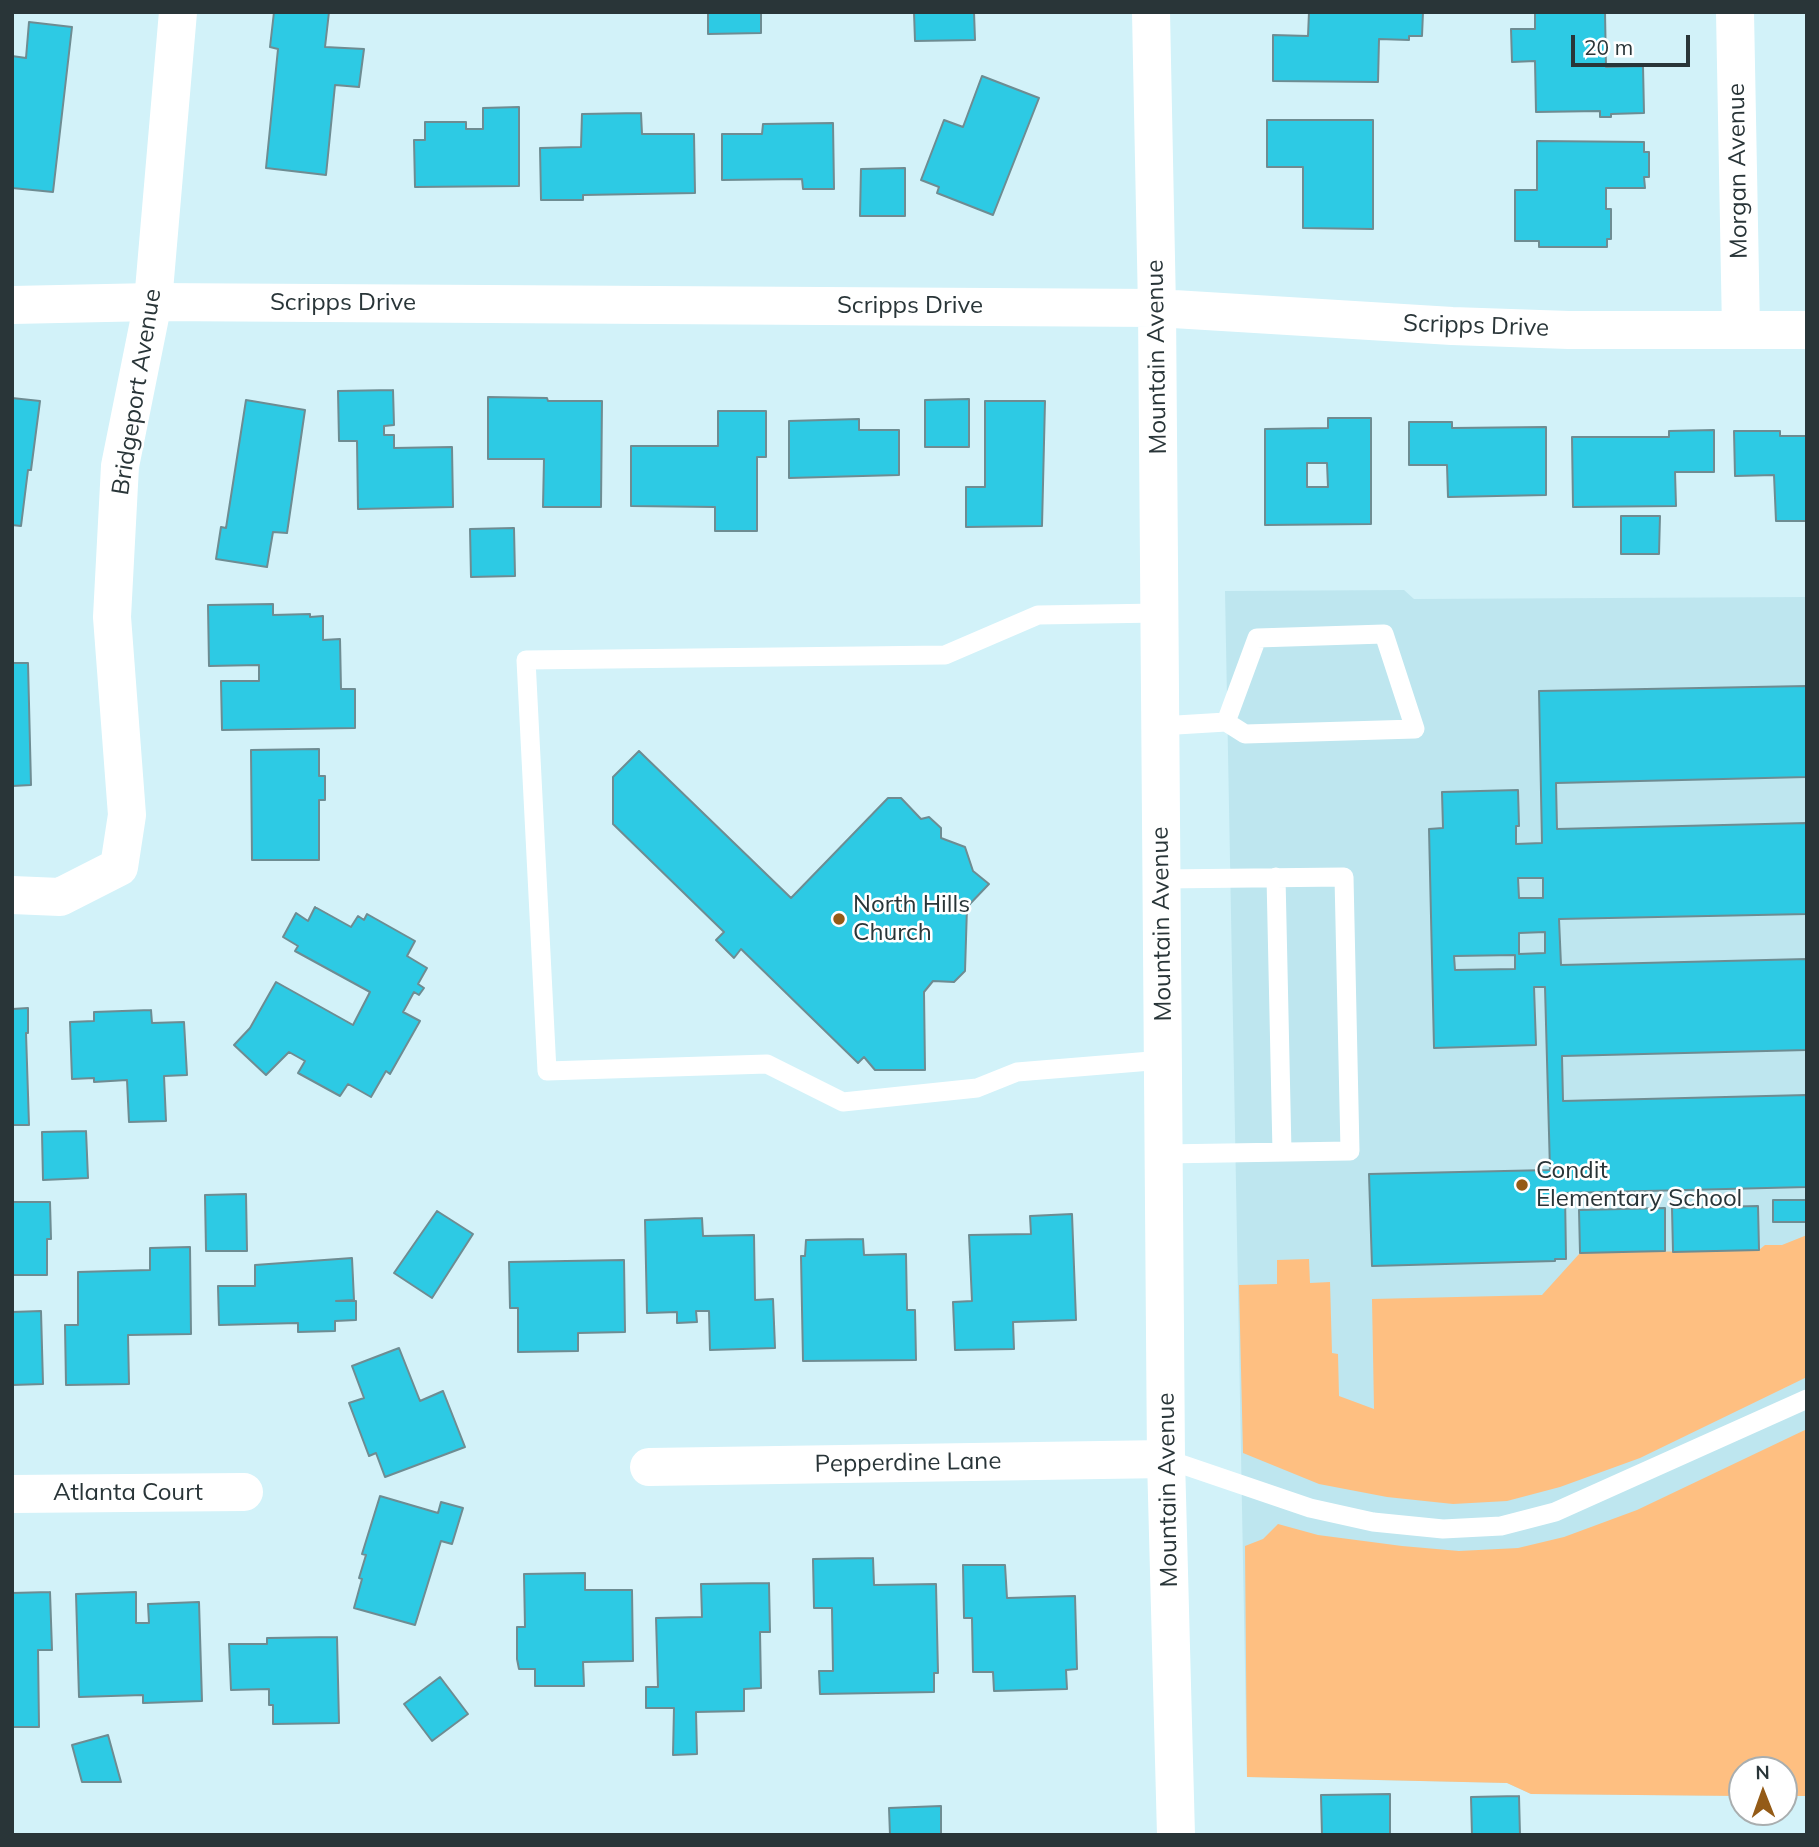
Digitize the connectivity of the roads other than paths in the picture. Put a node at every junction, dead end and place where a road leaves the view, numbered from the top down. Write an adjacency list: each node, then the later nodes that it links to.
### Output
1 (178, 12): 4 (street, Bridgeport Avenue)
2 (1151, 12): 6 (street, Mountain Avenue)
3 (1735, 12): 7 (street, Morgan Avenue)
4 (153, 302): 5 (street, Scripps Drive); 6 (street, Scripps Drive); 14 (street, Bridgeport Avenue)
5 (12, 305)
6 (1157, 308): 7 (street, Scripps Drive); 9 (street, Mountain Avenue)
7 (1741, 330): 8 (street, Scripps Drive)
8 (1807, 330)
9 (1159, 613): 11 (street, Mountain Avenue); 15 (lane)
10 (1226, 722): 10 (lane); 11 (lane)
11 (1160, 726): 13 (street, Mountain Avenue)
12 (1276, 877): 13 (lane); 16 (lane); 16 (lane)
13 (1162, 879): 15 (street, Mountain Avenue)
14 (12, 895)
15 (1163, 1060): 17 (street, Mountain Avenue)
16 (1282, 1152): 17 (lane)
17 (1164, 1154): 19 (street, Mountain Avenue)
18 (1807, 1399): 19 (lane)
19 (1166, 1459): 20 (street, Pepperdine Lane); 23 (street, Mountain Avenue)
20 (649, 1467)
21 (244, 1492): 22 (street, Atlanta Court)
22 (12, 1494)
23 (1176, 1835)

